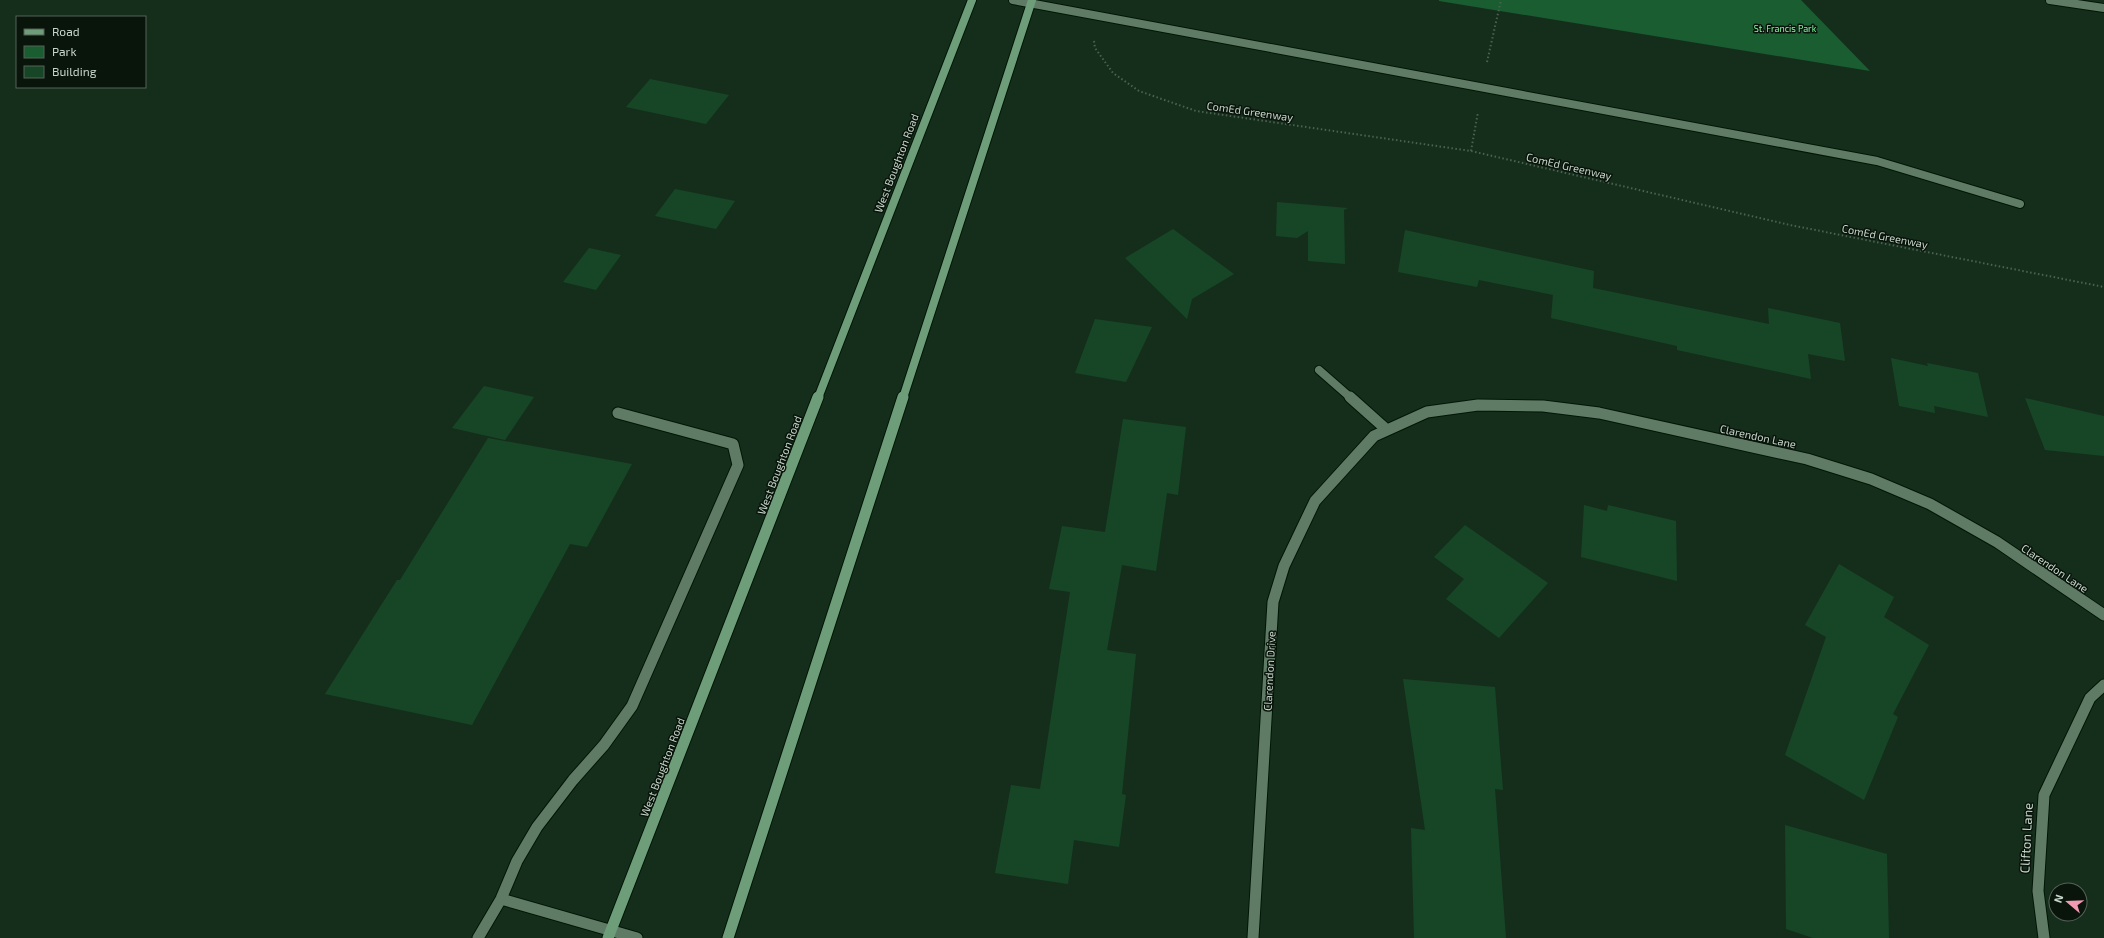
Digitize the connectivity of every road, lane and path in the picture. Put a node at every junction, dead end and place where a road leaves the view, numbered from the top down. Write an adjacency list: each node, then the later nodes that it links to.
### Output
1 (972, 0): 16 (main road, West Boughton Road)
2 (1013, 0): 4 (street)
3 (2050, 0): 5 (street)
4 (1031, 2): 6 (street); 19 (main road)
5 (2104, 8)
6 (1093, 15): 7 (street); 8 (path, ComEd Greenway)
7 (2020, 204)
8 (2104, 287)
9 (1319, 370): 11 (street)
10 (618, 413): 15 (street)
11 (1388, 430): 12 (street, Clarendon Lane); 13 (street, Clarendon Lane)
12 (1374, 436): 20 (street, Clarendon Drive)
13 (2104, 615)
14 (2104, 684): 21 (street, Clifton Lane)
15 (501, 899): 16 (street); 17 (street)
16 (609, 935): 18 (street)
17 (478, 938)
18 (637, 938)
19 (728, 938)
20 (1253, 938)
21 (2044, 938)

